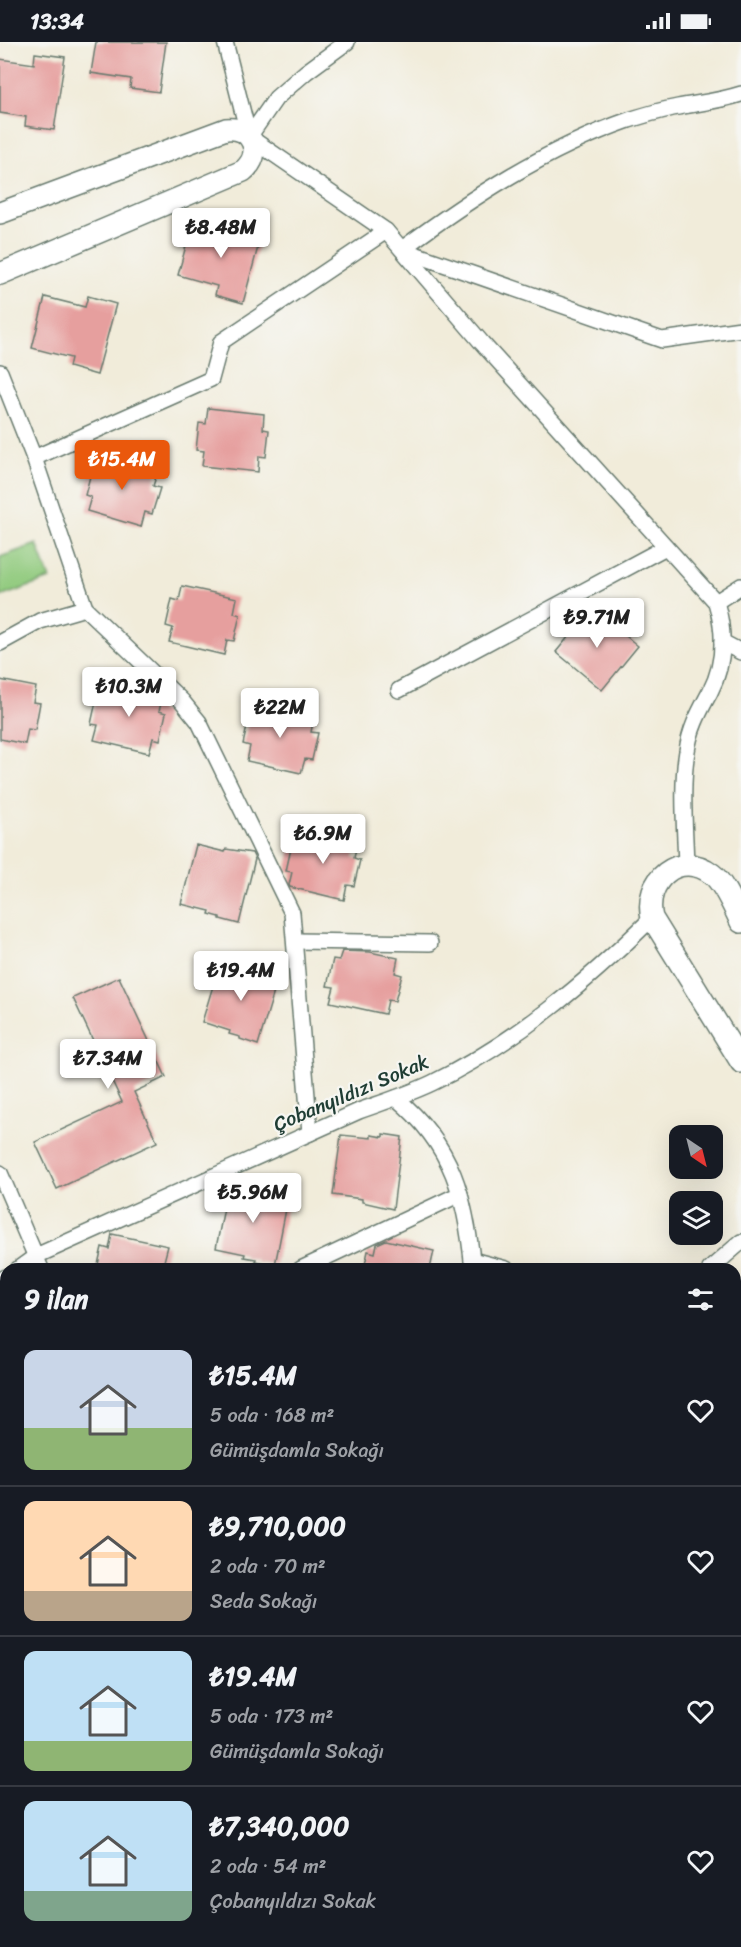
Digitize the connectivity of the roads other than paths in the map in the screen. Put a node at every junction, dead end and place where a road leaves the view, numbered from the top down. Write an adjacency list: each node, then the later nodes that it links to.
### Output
1 (225, 42): 4 (street)
2 (347, 42): 4 (street)
3 (741, 94): 7 (street)
4 (249, 137): 5 (street); 6 (street); 8 (street)
5 (0, 213)
6 (386, 231): 7 (street); 11 (street)
7 (402, 249): 9 (street); 12 (street)
8 (0, 274)
9 (741, 329)
10 (0, 372): 11 (street)
11 (34, 458): 15 (street)
12 (666, 547): 14 (street); 19 (street)
13 (741, 586): 14 (street)
14 (716, 602): 16 (street)
15 (85, 608): 17 (street); 23 (street)
16 (722, 642): 18 (street); 20 (street)
17 (0, 643)
18 (741, 652)
19 (399, 690)
20 (686, 866): 21 (street); 22 (street)
21 (652, 918): 25 (street); 26 (street, Çobanyıldızı Sokak)
22 (741, 922)
23 (294, 941): 24 (street); 27 (street)
24 (430, 943)
25 (741, 1062)
26 (396, 1098): 27 (street, Çobanyıldızı Sokak); 29 (street)
27 (310, 1133): 31 (street, Çobanyıldızı Sokak)
28 (0, 1173): 31 (street)
29 (460, 1194): 32 (street); 33 (street)
30 (741, 1242): 34 (street)
31 (39, 1263)
32 (315, 1263)
33 (472, 1263)
34 (718, 1263)

